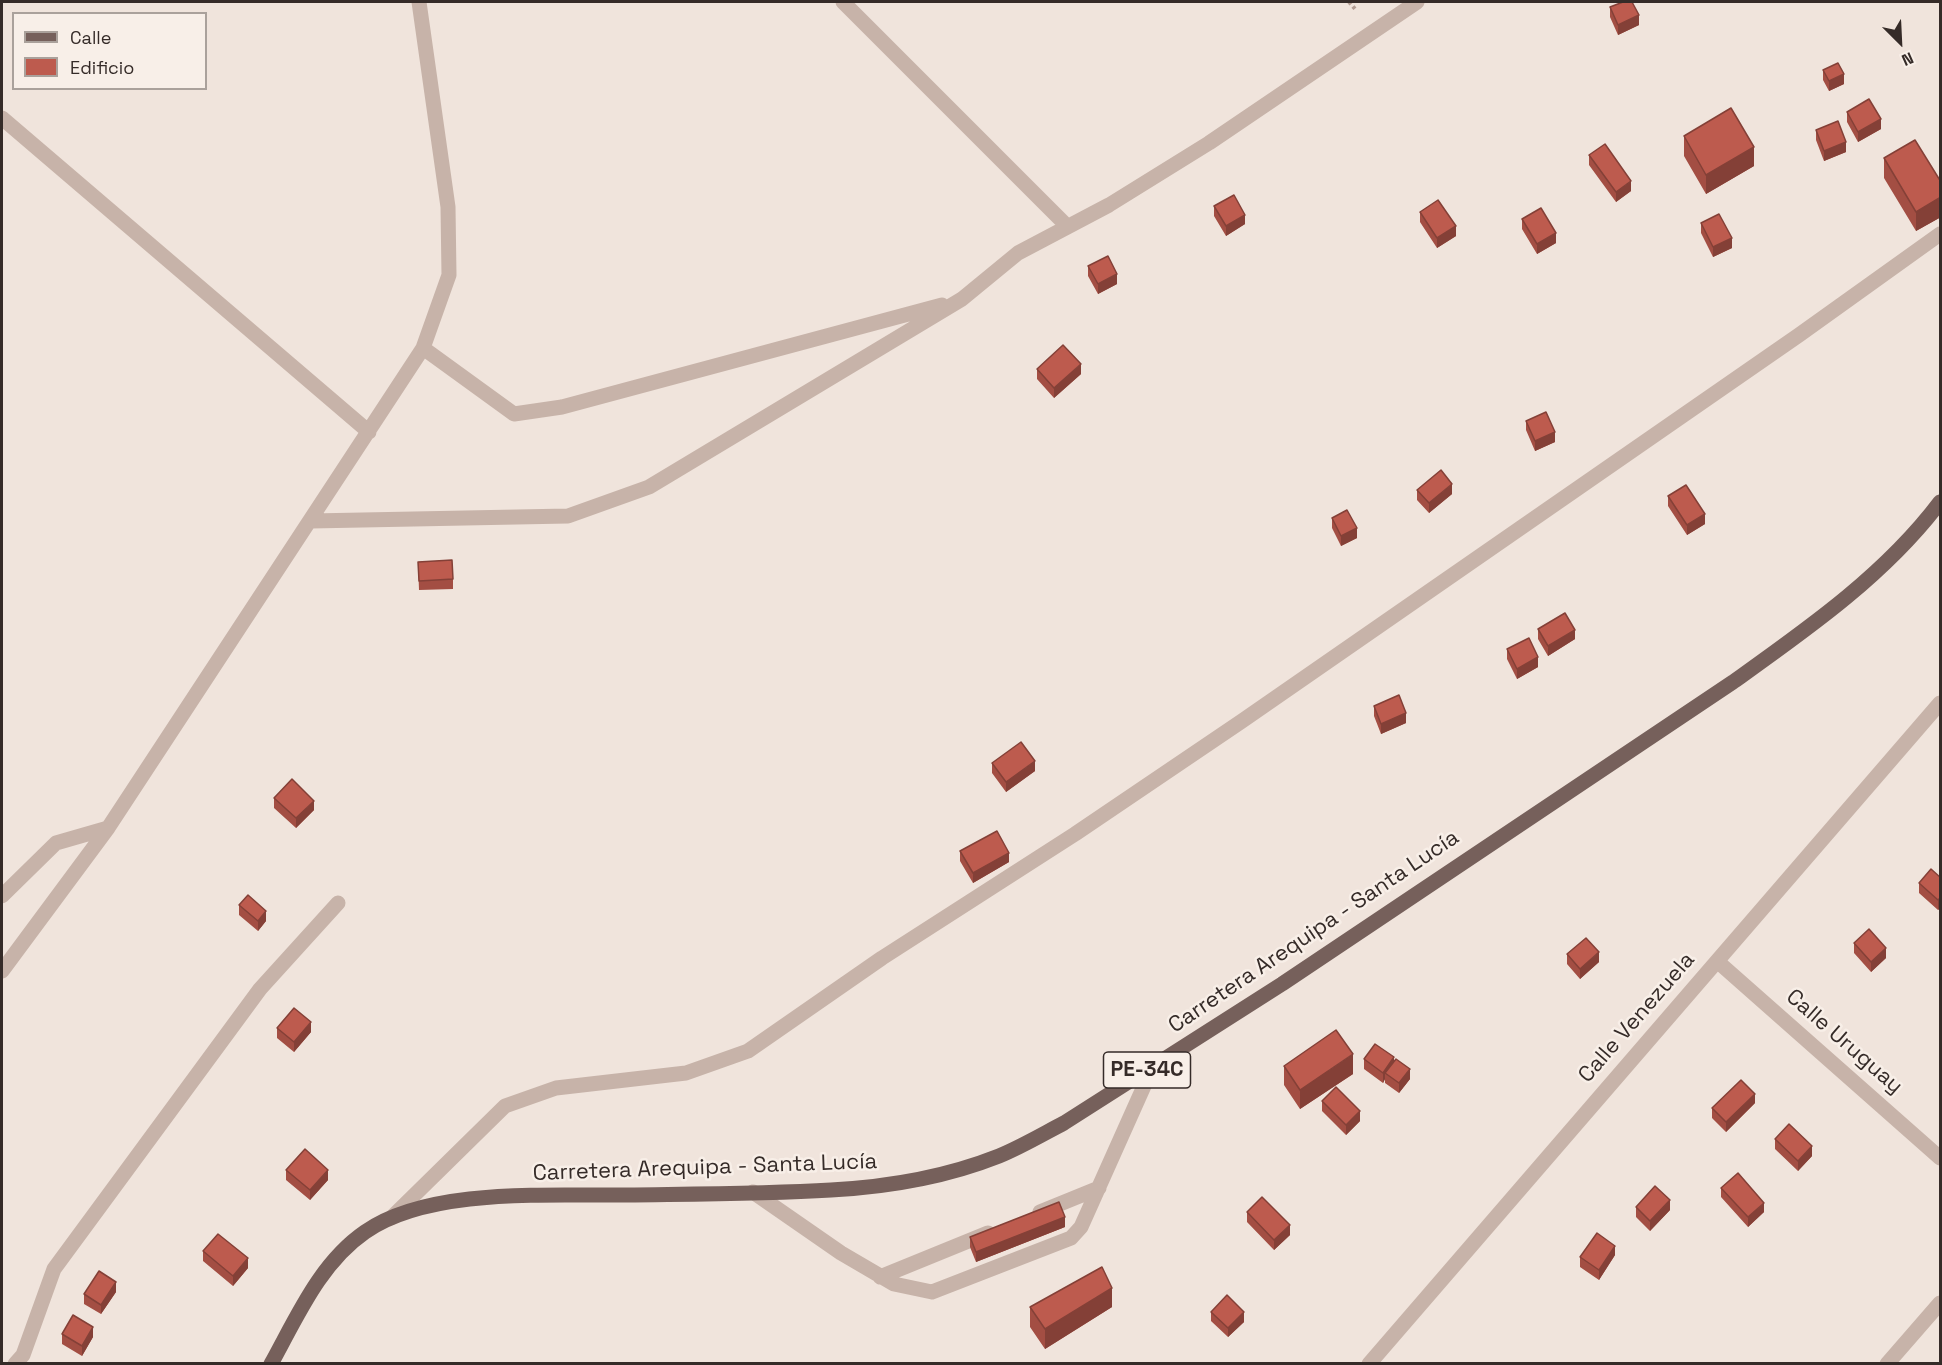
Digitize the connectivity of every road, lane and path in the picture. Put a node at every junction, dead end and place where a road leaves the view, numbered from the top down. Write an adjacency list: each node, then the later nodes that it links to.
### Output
1 (419, 2): 8 (street)
2 (843, 2): 5 (street)
3 (1417, 2): 5 (street)
4 (2, 118): 9 (street)
5 (1067, 226): 7 (street)
6 (1941, 234): 22 (street)
7 (962, 299): 8 (street); 11 (street)
8 (423, 348): 9 (street)
9 (369, 432): 11 (street)
10 (1941, 502): 18 (main road, Carretera Arequipa - Santa Lucía / PE-34C)
11 (311, 520): 13 (street)
12 (1941, 703): 16 (street, Calle Venezuela)
13 (108, 828): 14 (street); 17 (street)
14 (2, 896)
15 (338, 903): 27 (street)
16 (1717, 961): 19 (street, Calle Uruguay); 29 (street, Calle Venezuela)
17 (2, 971)
18 (1153, 1066): 20 (street); 21 (main road, Carretera Arequipa - Santa Lucía / PE-34C)
19 (1941, 1158)
20 (1099, 1188): 23 (street); 25 (street)
21 (753, 1192): 22 (main road, Carretera Arequipa - Santa Lucía / PE-34C); 25 (street)
22 (391, 1218): 28 (main road, Carretera Arequipa - Santa Lucía / PE-34C)
23 (1022, 1219)
24 (1001, 1228): 25 (street)
25 (880, 1277)
26 (1941, 1303): 30 (street)
27 (15, 1364)
28 (272, 1364)
29 (1369, 1364)
30 (1887, 1364)

